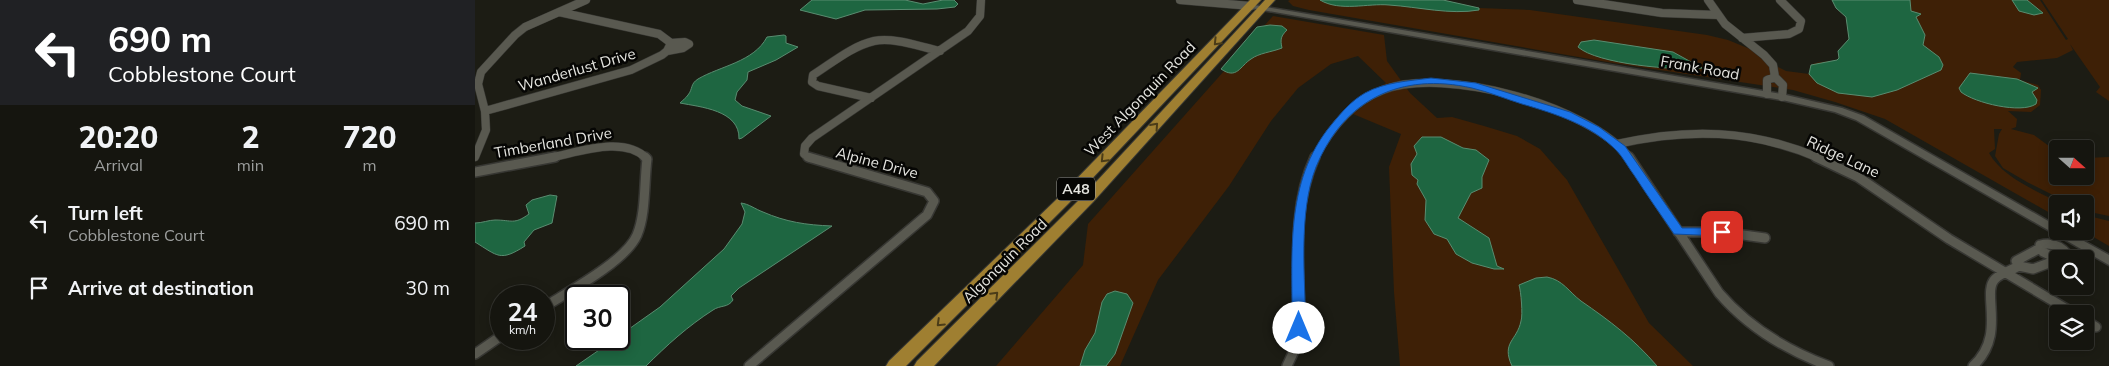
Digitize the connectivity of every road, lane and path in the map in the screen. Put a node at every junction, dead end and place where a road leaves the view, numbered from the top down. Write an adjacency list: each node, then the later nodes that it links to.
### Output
1 (586, 0): 8 (street)
2 (981, 0): 13 (street, Alpine Drive)
3 (1180, 0): 7 (street)
4 (1577, 0): 9 (street)
5 (1708, 0): 9 (street)
6 (1780, 0): 10 (street)
7 (1260, 4): 15 (street, Frank Road); 39 (main road, Algonquin Road / A48, one-way to 7); 41 (main road, West Algonquin Road / A48, one-way to 41)
8 (559, 12): 11 (street, Wanderlust Drive); 18 (street)
9 (1718, 15): 10 (street)
10 (1742, 38): 14 (street)
11 (671, 43): 12 (street); 12 (street, Wanderlust Drive)
12 (667, 51): 18 (street, Wanderlust Drive)
13 (939, 51): 17 (street, Alpine Drive); 17 (street)
14 (1777, 78): 15 (street); 16 (street)
15 (1767, 94): 16 (street, Frank Road)
16 (1783, 97): 24 (street, Frank Road)
17 (871, 98): 40 (street, Alpine Drive)
18 (485, 111): 20 (street)
19 (1617, 144): 22 (street); 32 (street, Ridge Lane); 42 (street)
20 (475, 156)
21 (475, 172): 33 (street, Timberland Drive)
22 (1678, 232): 23 (street); 43 (street)
23 (1765, 238)
24 (2073, 242): 26 (street); 29 (street, Frank Road)
25 (2040, 248): 26 (street); 28 (street); 31 (street)
26 (2061, 248): 27 (street)
27 (2063, 250)
28 (2049, 256)
29 (2109, 261)
30 (2049, 263): 31 (street)
31 (2019, 266): 32 (street)
32 (2004, 273): 34 (street, Ridge Lane); 44 (street)
33 (555, 300)
34 (2059, 305)
35 (2094, 325): 36 (street)
36 (2097, 327)
37 (490, 344): 38 (street)
38 (475, 354)
39 (926, 364)
40 (749, 366)
41 (895, 366)
42 (1287, 366)
43 (1829, 366)
44 (1973, 366)

